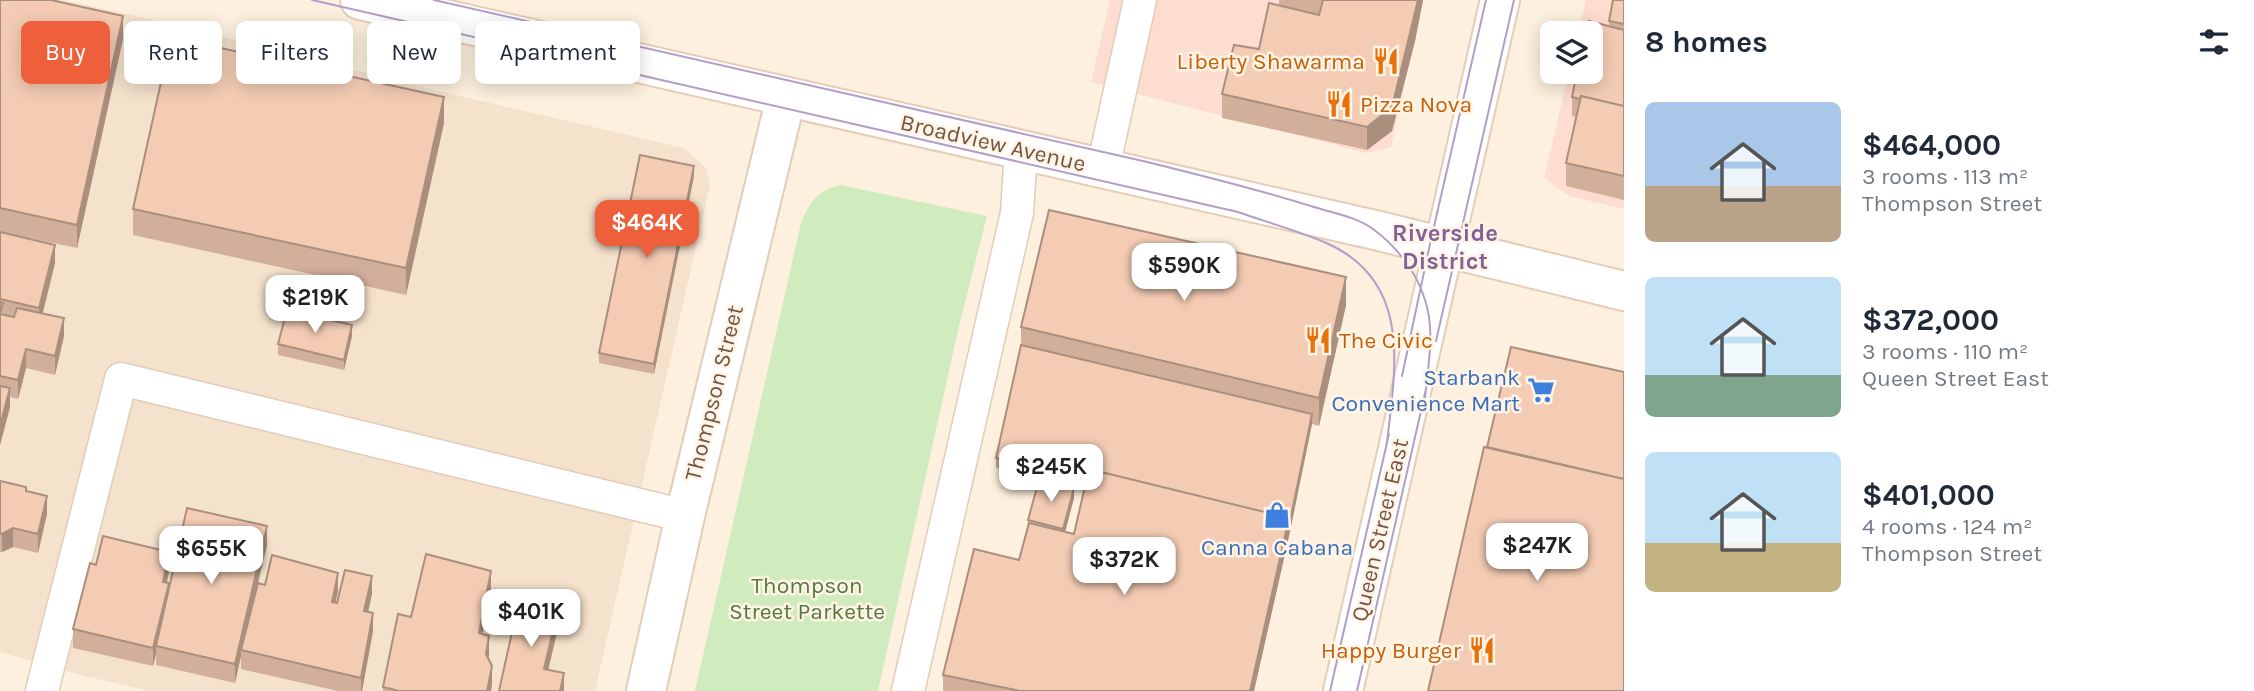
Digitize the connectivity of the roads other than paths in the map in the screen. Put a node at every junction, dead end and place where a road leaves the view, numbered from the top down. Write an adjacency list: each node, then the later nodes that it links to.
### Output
1 (360, 0): 4 (main road, Broadview Avenue)
2 (1140, 0): 6 (lane)
3 (1500, 0): 7 (main road, Queen Street East)
4 (786, 97): 5 (main road, Broadview Avenue); 9 (main road, Thompson Street)
5 (1021, 149): 6 (main road, Broadview Avenue); 12 (lane)
6 (1103, 168): 7 (main road, Broadview Avenue)
7 (1445, 247): 8 (main road, Broadview Avenue); 13 (main road, Queen Street East)
8 (1624, 291)
9 (685, 516): 10 (lane); 11 (main road, Thompson Street)
10 (42, 691)
11 (646, 691)
12 (908, 691)
13 (1343, 691)

